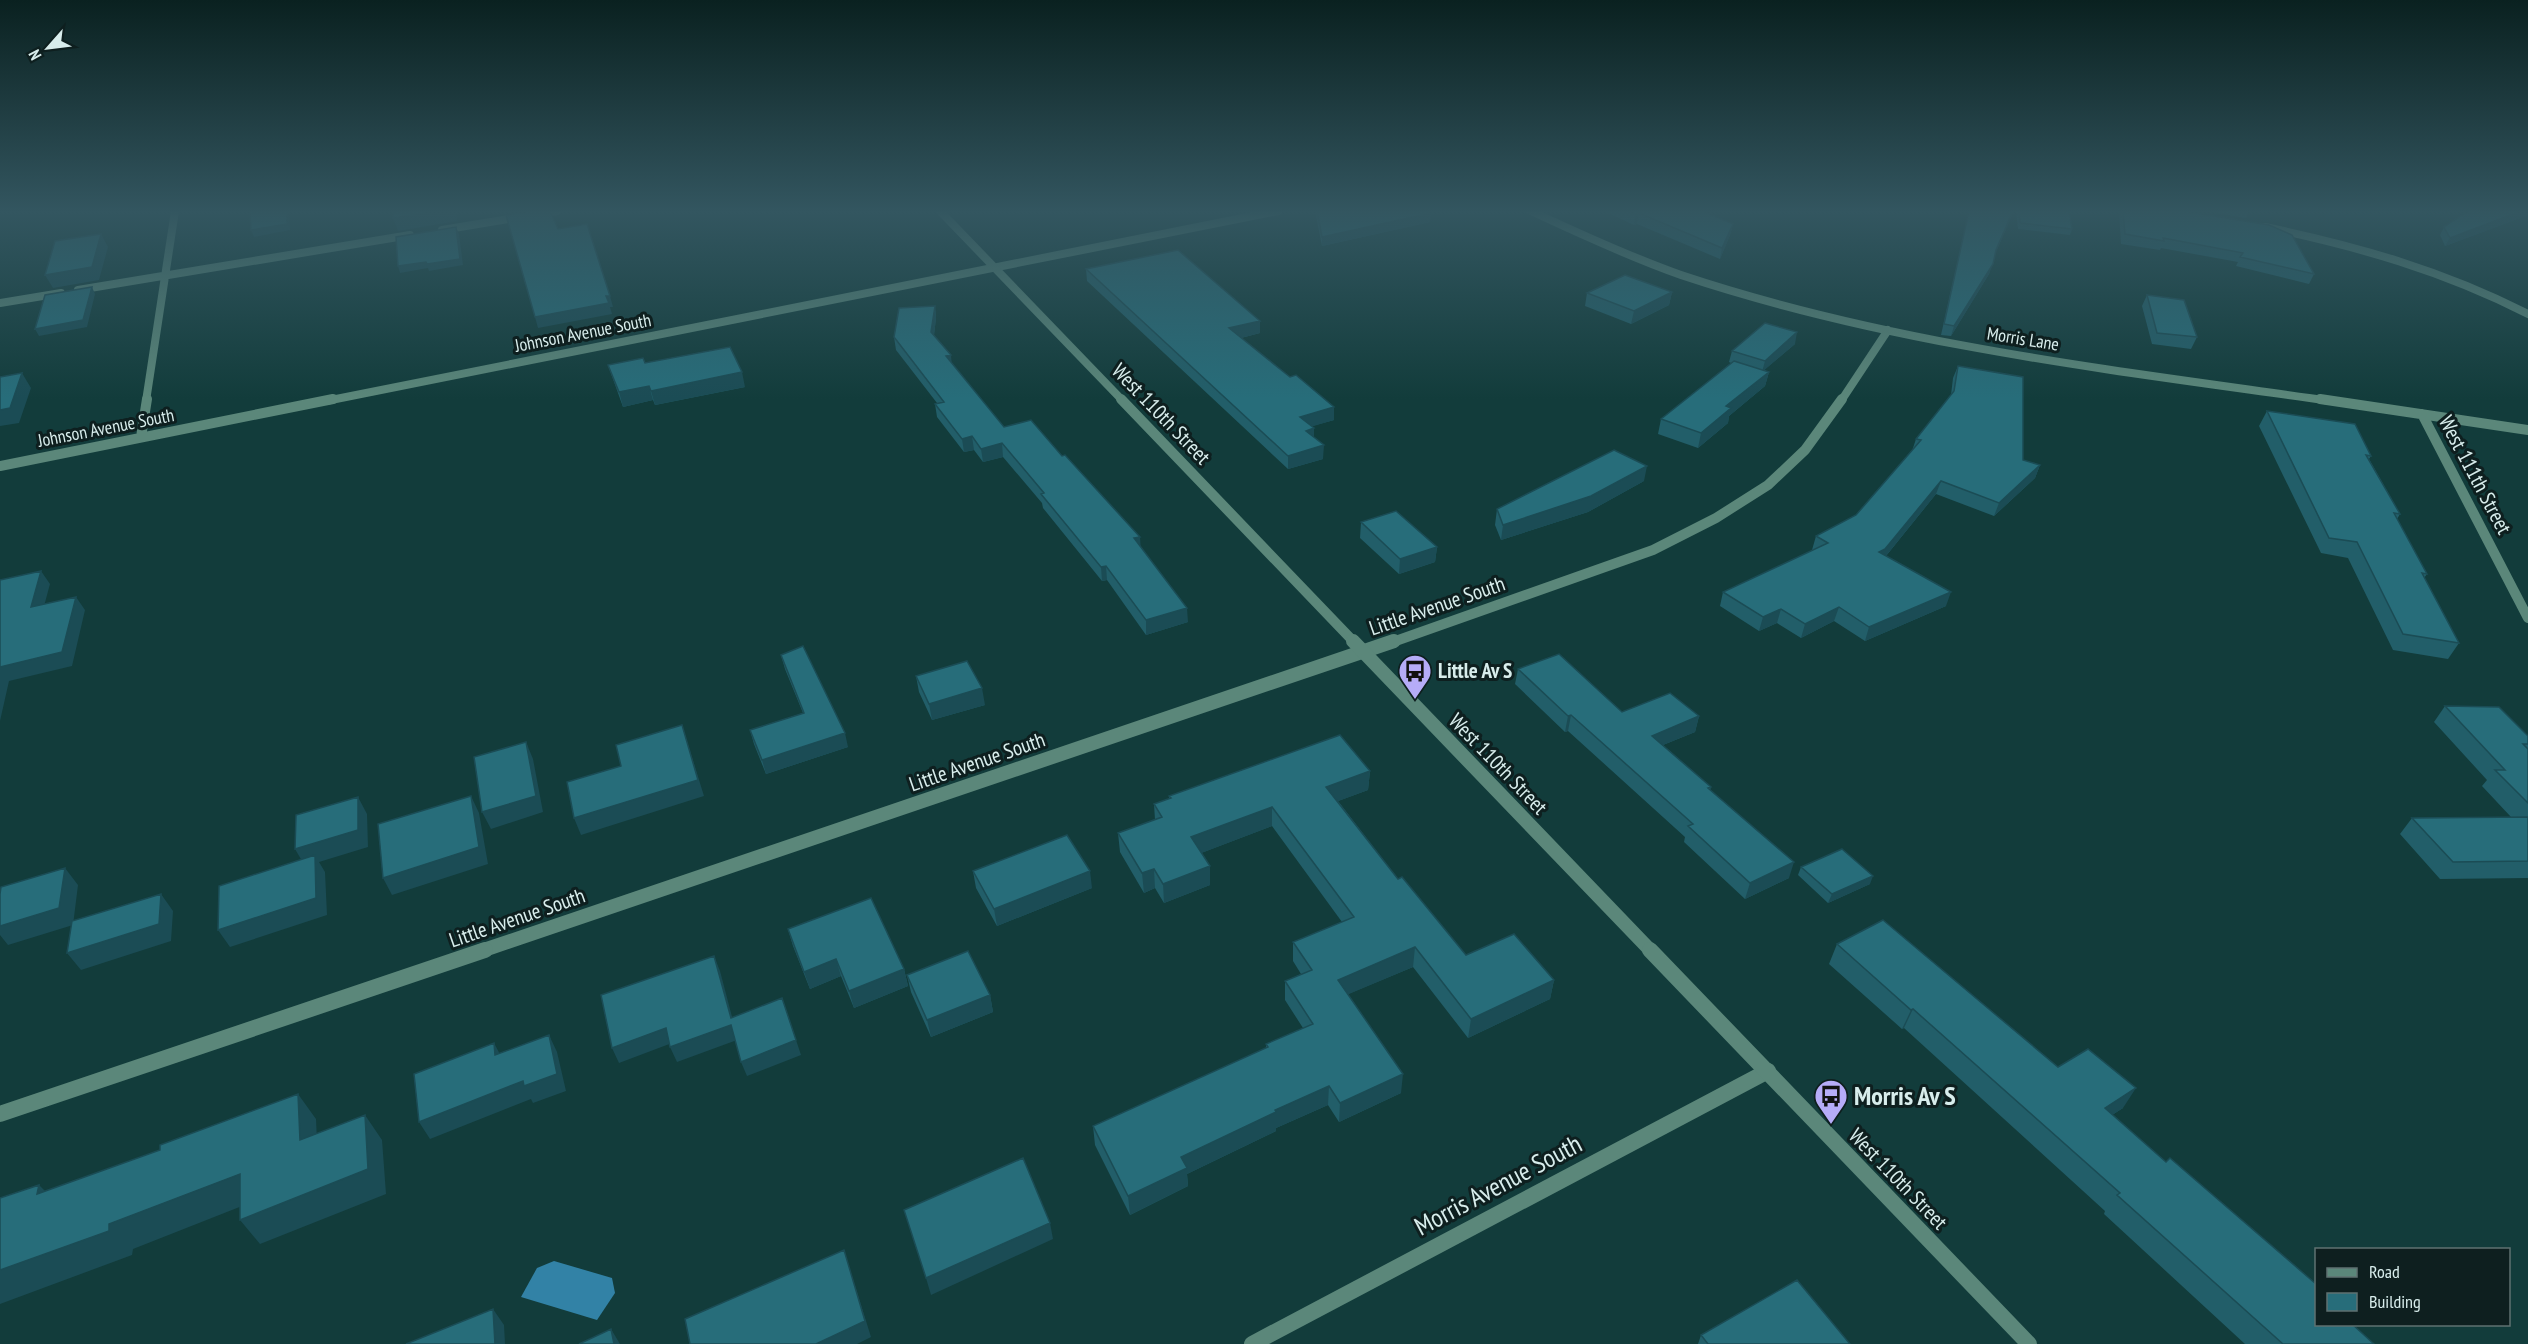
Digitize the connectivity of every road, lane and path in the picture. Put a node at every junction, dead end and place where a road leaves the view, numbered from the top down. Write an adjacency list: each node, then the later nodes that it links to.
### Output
1 (180, 274): 6 (street)
2 (965, 274): 12 (street, Johnson Avenue South)
3 (999, 274): 15 (street, West 110th Street)
4 (1681, 274): 9 (street, Morris Lane)
5 (2435, 274): 8 (street)
6 (166, 276): 7 (street); 12 (street)
7 (0, 303)
8 (2528, 314)
9 (1888, 330): 10 (street, Morris Lane); 15 (street, Little Avenue South)
10 (2422, 414): 11 (street, Morris Lane); 14 (street, West 111th Street)
11 (2528, 430)
12 (141, 437): 13 (street, Johnson Avenue South)
13 (0, 466)
14 (2528, 618)
15 (1363, 652): 16 (street, West 110th Street); 17 (street, Little Avenue South)
16 (1768, 1071): 18 (street, Morris Avenue South); 19 (street, West 110th Street)
17 (0, 1114)
18 (1252, 1344)
19 (2029, 1344)

